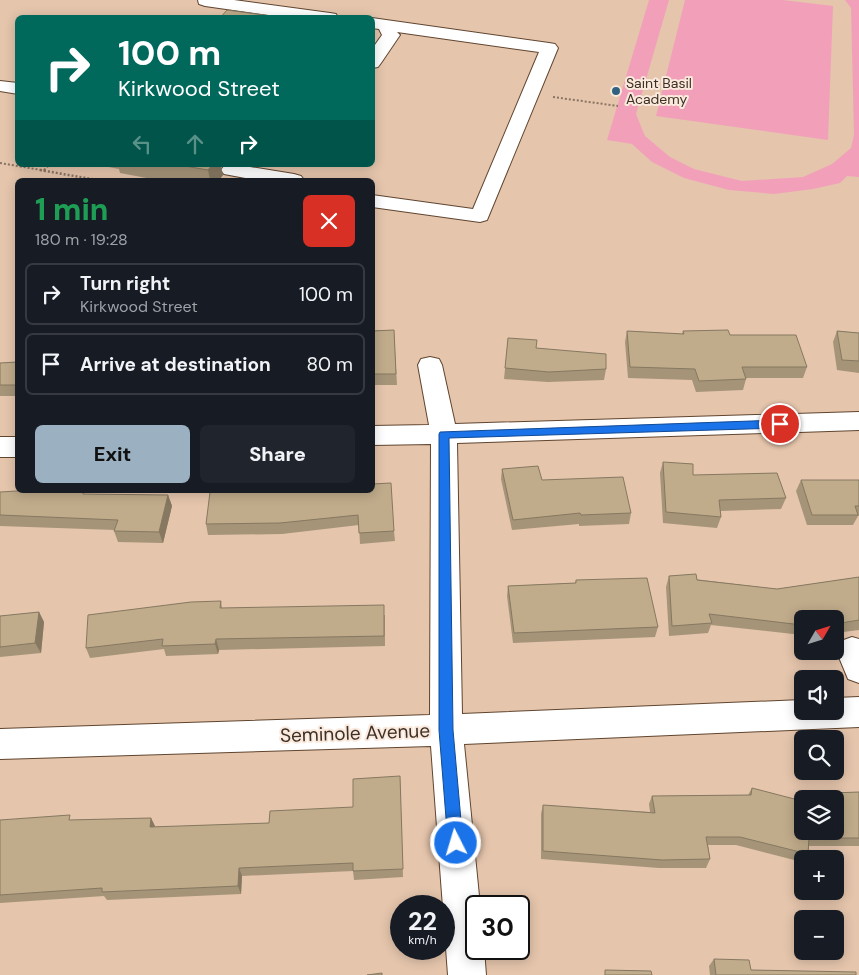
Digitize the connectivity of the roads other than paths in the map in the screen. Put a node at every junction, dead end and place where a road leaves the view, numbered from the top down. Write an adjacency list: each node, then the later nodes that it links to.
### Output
1 (199, 4): 2 (street)
2 (302, 15)
3 (379, 24): 4 (street); 11 (street)
4 (375, 59)
5 (0, 86): 6 (street)
6 (15, 88)
7 (305, 167): 10 (street)
8 (231, 170): 9 (street)
9 (282, 178)
10 (296, 178)
11 (375, 201)
12 (430, 366): 14 (street)
13 (859, 421): 14 (street)
14 (444, 434): 15 (street); 19 (street)
15 (375, 436)
16 (0, 447): 17 (street)
17 (15, 447)
18 (859, 712): 19 (street, Seminole Avenue)
19 (446, 730): 20 (street, Seminole Avenue); 21 (street)
20 (0, 744)
21 (467, 975)

